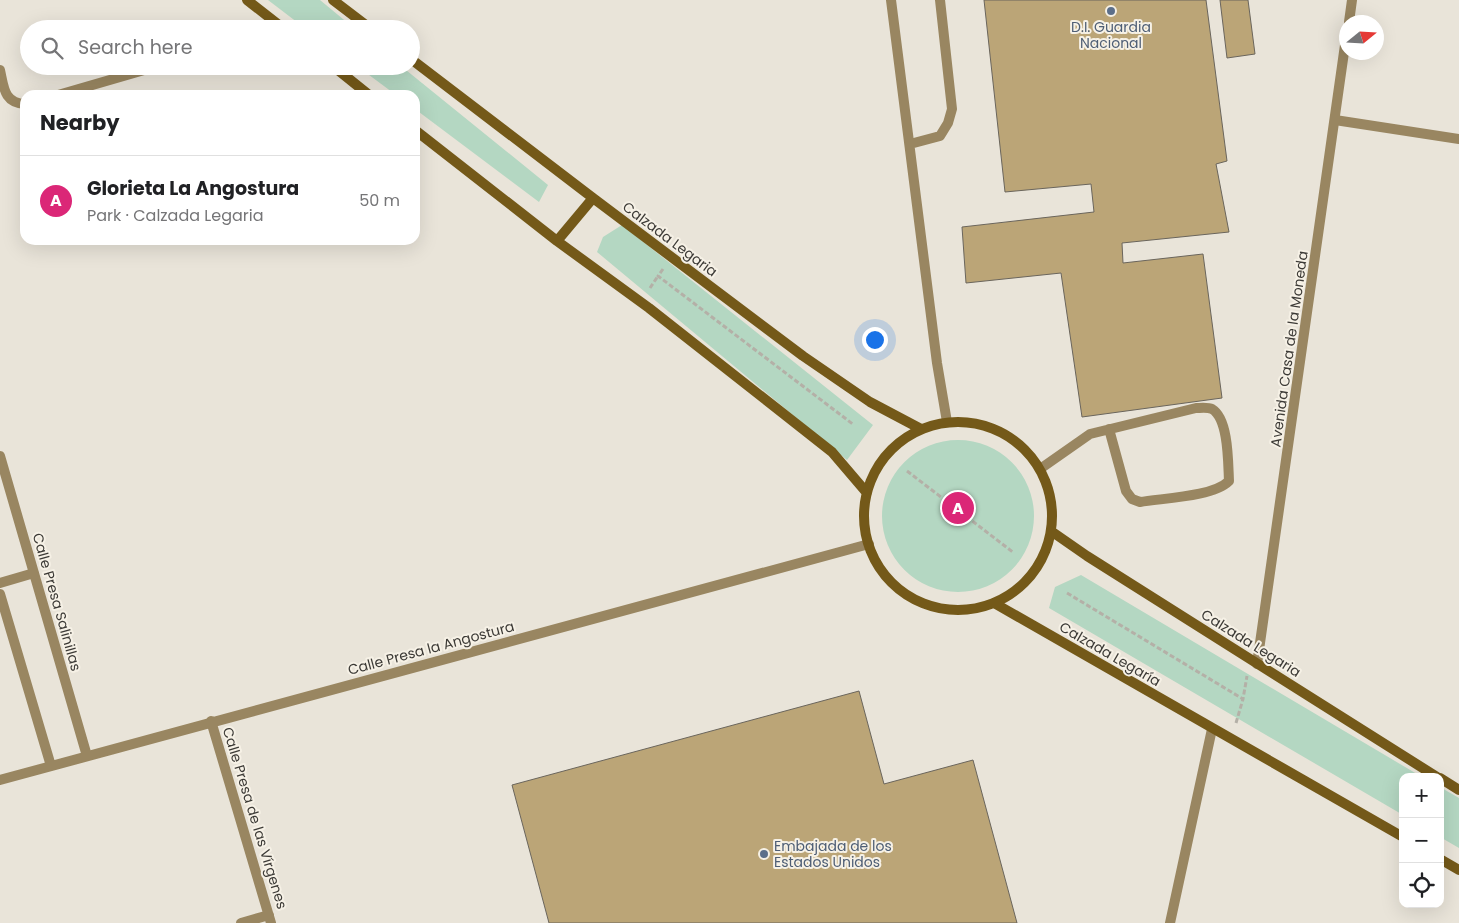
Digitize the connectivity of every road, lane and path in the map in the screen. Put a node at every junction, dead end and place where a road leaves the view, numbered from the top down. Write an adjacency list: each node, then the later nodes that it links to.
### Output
1 (247, 0): 7 (main road)
2 (333, 0): 8 (main road)
3 (891, 0): 20 (street)
4 (940, 0): 20 (street)
5 (1352, 0): 6 (street)
6 (1350, 15)
7 (271, 20)
8 (359, 20)
9 (1343, 60): 17 (street, Avenida Casa de la Moneda)
10 (420, 66): 21 (main road, Calzada Legaria)
11 (0, 70): 16 (street)
12 (127, 75): 14 (street)
13 (344, 75): 15 (main road)
14 (75, 90)
15 (363, 90)
16 (20, 104)
17 (1335, 120): 19 (street); 40 (street, Avenida Casa de la Moneda)
18 (420, 134): 22 (main road)
19 (1459, 139)
20 (910, 144): 24 (street)
21 (593, 198): 22 (main road); 23 (main road, Calzada Legaria)
22 (557, 241): 31 (main road)
23 (671, 258): 25 (path); 26 (main road, Calzada Legaria)
24 (947, 422): 26 (main road); 29 (main road)
25 (854, 425)
26 (921, 429): 31 (main road)
27 (1109, 429): 27 (street); 29 (street)
28 (0, 456): 35 (street, Calle Presa Salinillas)
29 (1040, 469): 32 (main road)
30 (907, 471): 34 (path)
31 (867, 493): 33 (main road)
32 (1051, 531): 39 (main road); 40 (main road, Calzada Legaria)
33 (869, 544): 39 (main road); 42 (street, Calle Presa la Angostura)
34 (1014, 554)
35 (34, 573): 36 (street); 45 (street, Calle Presa Salinillas)
36 (0, 583)
37 (1067, 593): 41 (path)
38 (0, 594): 46 (street)
39 (994, 603): 43 (main road, Calzada Legaría)
40 (1254, 662): 41 (path); 47 (main road, Calzada Legaria)
41 (1243, 699): 44 (path)
42 (211, 721): 45 (street, Calle Presa la Angostura); 54 (street, Calle Presa de las Vírgenes)
43 (1212, 729): 44 (main road); 56 (street)
44 (1231, 740): 51 (main road)
45 (87, 756): 46 (street, Calle Presa la Angostura)
46 (51, 766): 48 (street, Calle Presa la Angostura)
47 (1431, 773)
48 (0, 780)
49 (1444, 781): 50 (main road, Calzada Legaria)
50 (1459, 790)
51 (1399, 835)
52 (1444, 861): 53 (main road)
53 (1459, 870)
54 (270, 919): 55 (street)
55 (241, 923)
56 (1170, 923)

